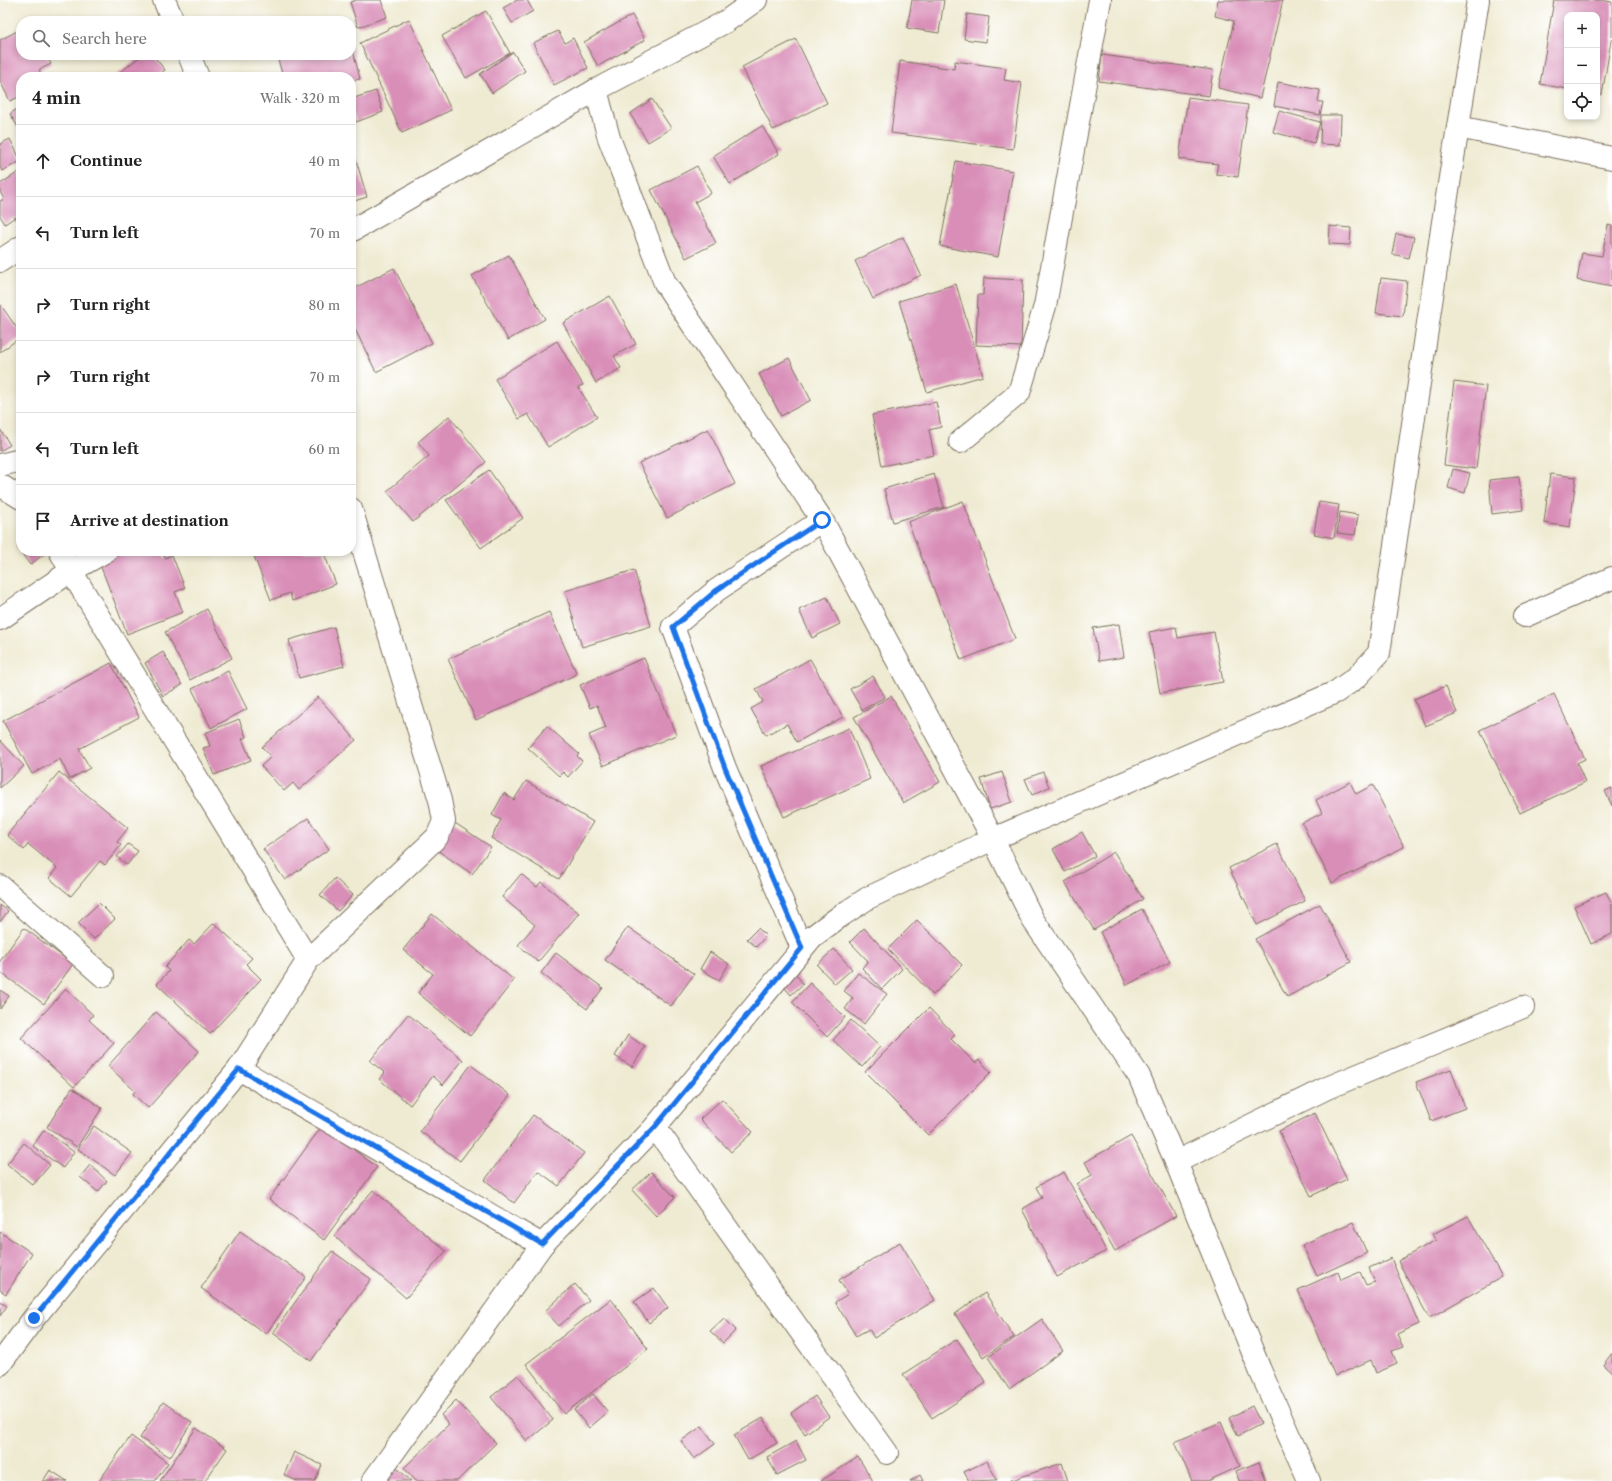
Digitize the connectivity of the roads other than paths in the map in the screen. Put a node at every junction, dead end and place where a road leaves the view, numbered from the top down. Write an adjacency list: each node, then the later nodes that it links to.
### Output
1 (164, 0): 5 (street)
2 (756, 0): 8 (street)
3 (1100, 0): 14 (street)
4 (1478, 0): 9 (street)
5 (172, 16)
6 (191, 60): 7 (street)
7 (196, 72)
8 (596, 90): 11 (street); 19 (street)
9 (1458, 127): 10 (street); 27 (street)
10 (1612, 158)
11 (356, 228)
12 (16, 250): 13 (street)
13 (0, 261)
14 (960, 442)
15 (16, 461): 16 (street)
16 (0, 465)
17 (0, 485): 18 (street)
18 (16, 495)
19 (822, 520): 27 (street); 29 (street)
20 (356, 525): 30 (street)
21 (63, 556): 23 (street)
22 (97, 556): 23 (street)
23 (71, 571): 26 (street); 30 (street)
24 (1612, 578): 25 (street)
25 (1525, 616)
26 (0, 619)
27 (993, 839): 29 (street); 35 (street)
28 (0, 886): 31 (street)
29 (802, 948): 34 (street)
30 (308, 960): 33 (street)
31 (103, 976)
32 (1523, 1007): 35 (street)
33 (239, 1069): 36 (street); 37 (street)
34 (655, 1127): 36 (street); 38 (street)
35 (1176, 1162): 40 (street)
36 (542, 1244): 39 (street)
37 (0, 1364)
38 (887, 1453)
39 (373, 1481)
40 (1309, 1481)

